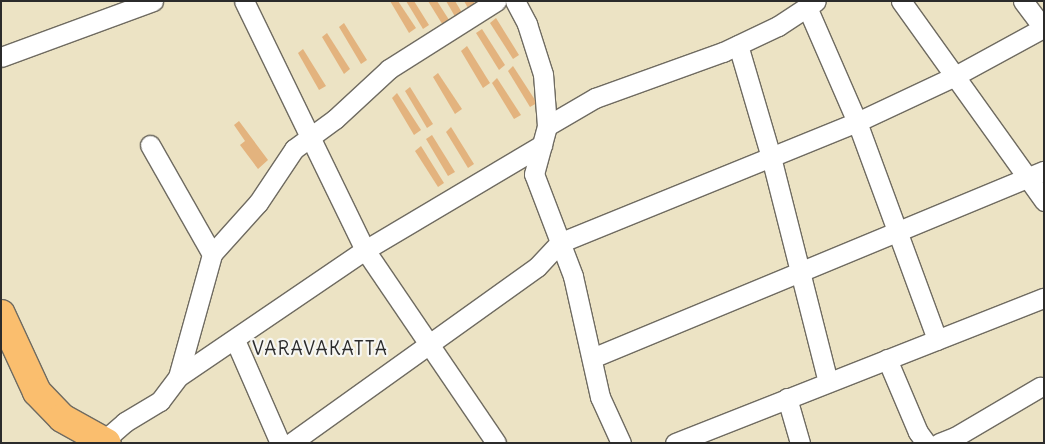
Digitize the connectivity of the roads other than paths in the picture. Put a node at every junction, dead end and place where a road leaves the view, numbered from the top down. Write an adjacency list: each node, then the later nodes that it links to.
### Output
1 (153, 1): 10 (street)
2 (244, 1): 14 (street)
3 (496, 1): 14 (street)
4 (515, 1): 13 (street)
5 (901, 1): 11 (street)
6 (1023, 1): 8 (street)
7 (811, 4): 9 (street); 12 (street)
8 (1044, 28): 11 (street)
9 (738, 45): 13 (street); 17 (street)
10 (1, 57)
11 (955, 76): 12 (street); 19 (street)
12 (856, 122): 17 (street); 21 (street)
13 (547, 126): 16 (street)
14 (308, 139): 23 (street); 24 (street)
15 (150, 145): 24 (street)
16 (542, 145): 22 (street); 23 (street)
17 (771, 157): 22 (street); 25 (street)
18 (1044, 171): 19 (street)
19 (1026, 179): 20 (street); 21 (street)
20 (1044, 201)
21 (896, 233): 25 (street); 29 (street)
22 (560, 243): 30 (street); 31 (street)
23 (365, 250): 28 (street); 30 (street)
24 (212, 254): 33 (street)
25 (801, 273): 31 (street); 34 (street)
26 (1044, 298): 29 (street)
27 (1, 314): 37 (highway)
28 (235, 340): 33 (street); 38 (street)
29 (936, 340): 32 (street)
30 (429, 345): 39 (street); 40 (street)
31 (592, 358): 41 (street)
32 (887, 359): 34 (street); 44 (street)
33 (178, 377): 37 (street)
34 (828, 382): 36 (street)
35 (1040, 387): 45 (street)
36 (787, 398): 42 (street); 43 (street)
37 (103, 442)
38 (280, 443)
39 (291, 443)
40 (496, 443)
41 (621, 443)
42 (675, 443)
43 (800, 443)
44 (926, 443)
45 (939, 443)

